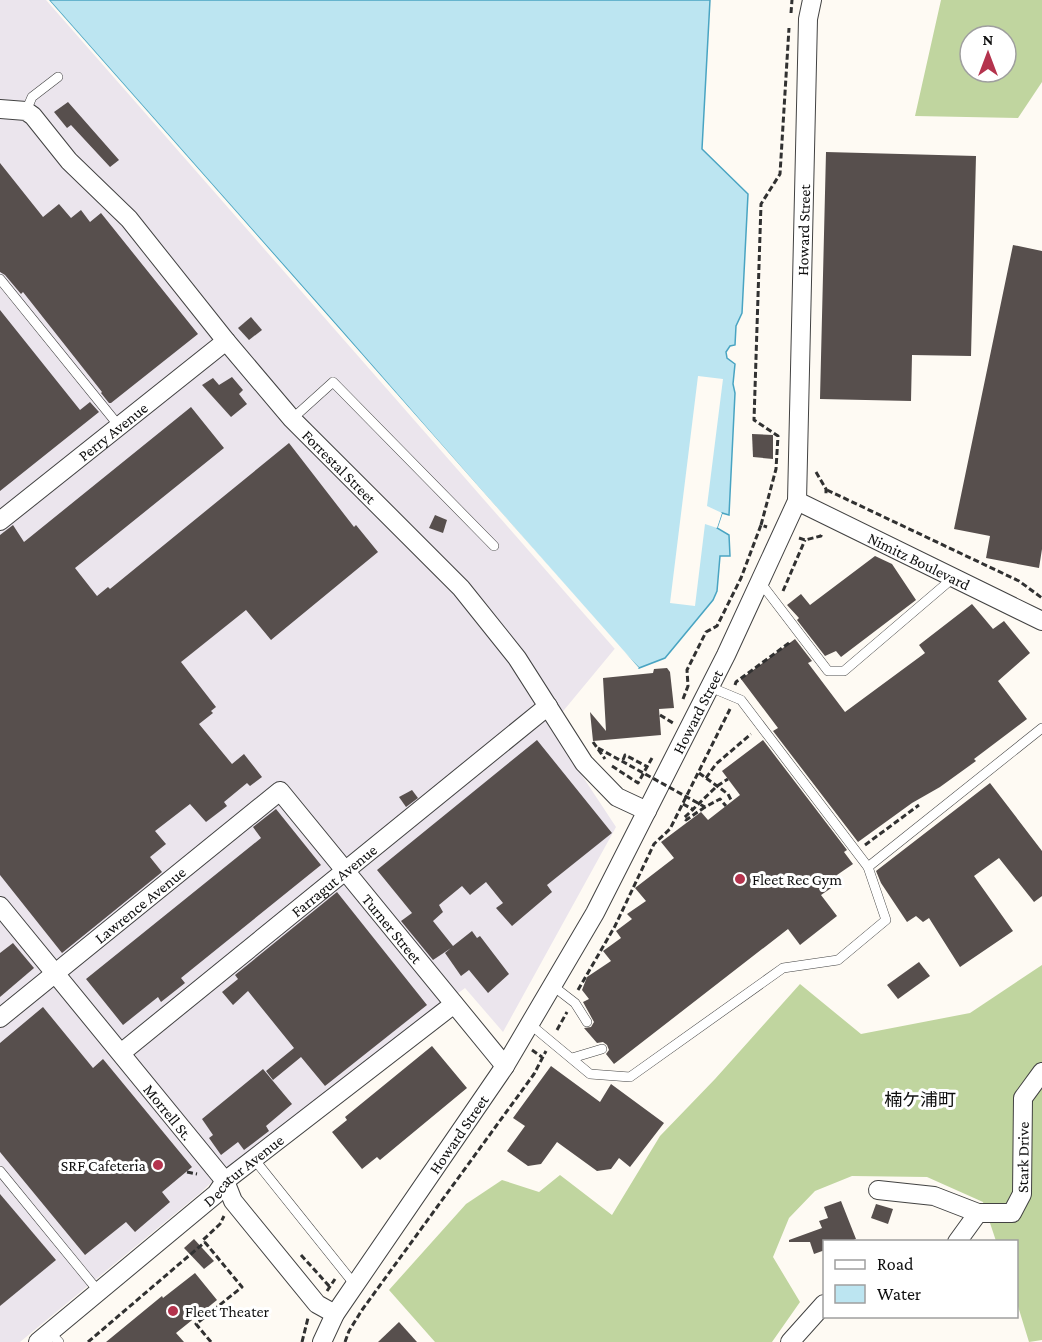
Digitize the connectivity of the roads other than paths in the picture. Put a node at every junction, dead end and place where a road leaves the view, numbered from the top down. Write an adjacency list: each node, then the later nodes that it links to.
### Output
1 (812, 0): 9 (street, Howard Street)
2 (58, 76): 4 (lane)
3 (0, 109): 4 (street)
4 (29, 113): 6 (street, Forrestal Street)
5 (1, 282): 8 (lane)
6 (226, 340): 7 (street, Forrestal Street); 8 (street, Perry Avenue)
7 (292, 419): 11 (lane); 16 (street, Forrestal Street)
8 (119, 426): 10 (street, Perry Avenue)
9 (797, 501): 12 (street, Nimitz Boulevard); 13 (street, Howard Street)
10 (0, 521)
11 (494, 546)
12 (953, 578): 13 (lane); 14 (street, Nimitz Boulevard)
13 (760, 582): 15 (street, Howard Street)
14 (1042, 621)
15 (710, 687): 19 (street, Howard Street); 20 (lane)
16 (548, 706): 19 (street, Forrestal Street); 21 (street, Farragut Avenue)
17 (1042, 728): 20 (lane)
18 (280, 791): 21 (street, Turner Street); 23 (street, Lawrence Avenue)
19 (646, 811): 24 (street, Howard Street)
20 (868, 867): 31 (lane)
21 (345, 871): 25 (street, Turner Street); 30 (street, Farragut Avenue)
22 (0, 906): 23 (street, Morrell St.)
23 (55, 973): 26 (street, Lawrence Avenue); 30 (street, Morrell St.)
24 (553, 987): 27 (lane); 28 (street, Howard Street)
25 (454, 1004): 32 (street, Turner Street); 34 (street, Decatur Avenue)
26 (0, 1018)
27 (587, 1022)
28 (531, 1025): 31 (lane); 32 (street, Howard Street)
29 (602, 1049): 31 (lane)
30 (121, 1053): 36 (street, Morrell St.)
31 (572, 1058)
32 (506, 1066): 40 (street, Howard Street)
33 (1042, 1072): 38 (street, Stark Drive)
34 (254, 1159): 36 (street, Decatur Avenue); 40 (lane)
35 (0, 1171): 41 (lane)
36 (225, 1180): 41 (street, Decatur Avenue); 43 (street, Morrell St.)
37 (878, 1190): 38 (street)
38 (978, 1213): 39 (street)
39 (958, 1240)
40 (355, 1284): 43 (street, Howard Street)
41 (99, 1292): 44 (street, Decatur Avenue)
42 (823, 1306): 46 (street)
43 (335, 1314): 45 (street, Howard Street)
44 (49, 1339)
45 (322, 1342)
46 (790, 1342)

